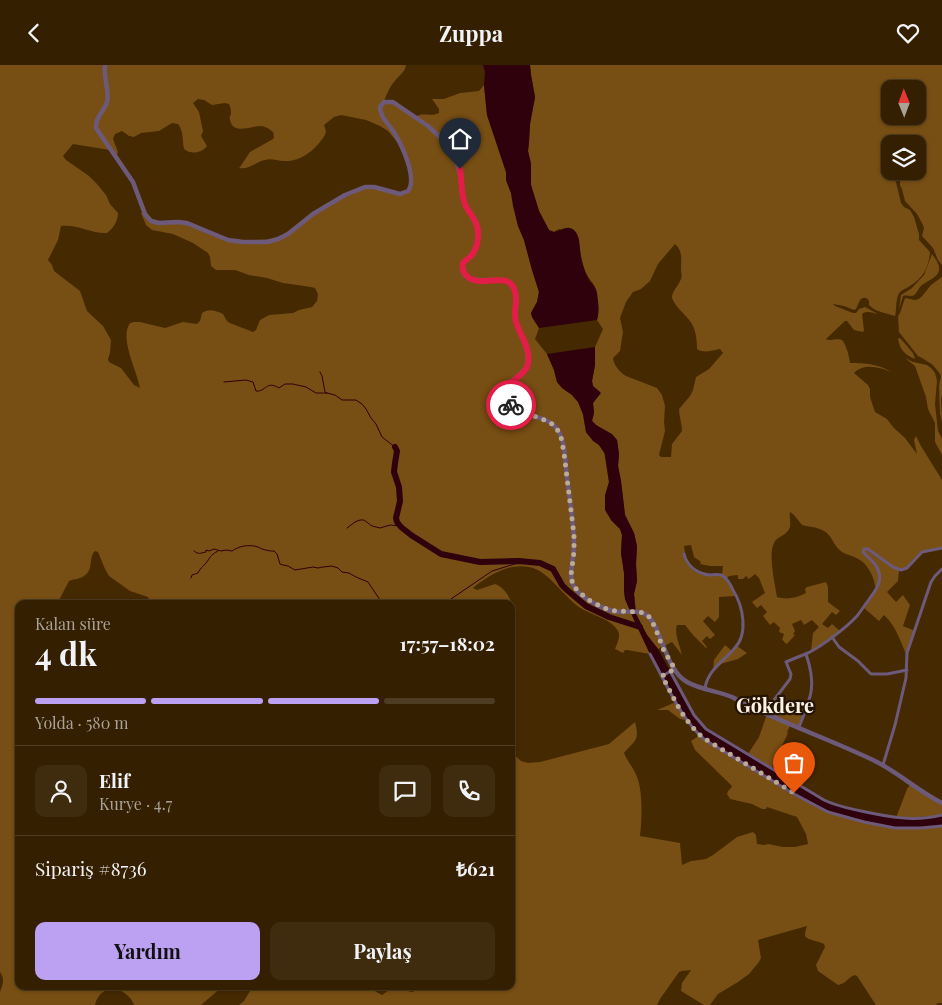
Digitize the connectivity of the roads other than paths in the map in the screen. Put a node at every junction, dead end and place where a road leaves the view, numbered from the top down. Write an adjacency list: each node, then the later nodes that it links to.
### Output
1 (105, 65): 9 (street)
2 (942, 548): 5 (street)
3 (684, 554): 11 (street)
4 (942, 569): 8 (street)
5 (832, 637): 7 (street); 8 (street)
6 (650, 654): 10 (street)
7 (806, 654): 12 (street); 13 (street)
8 (907, 670): 14 (street)
9 (671, 671): 10 (street); 11 (street); 16 (street)
10 (663, 675): 17 (street)
11 (705, 688): 12 (street)
12 (767, 713): 13 (street)
13 (800, 727): 14 (street)
14 (883, 765): 15 (street)
15 (942, 803)
16 (942, 815)
17 (942, 825)

